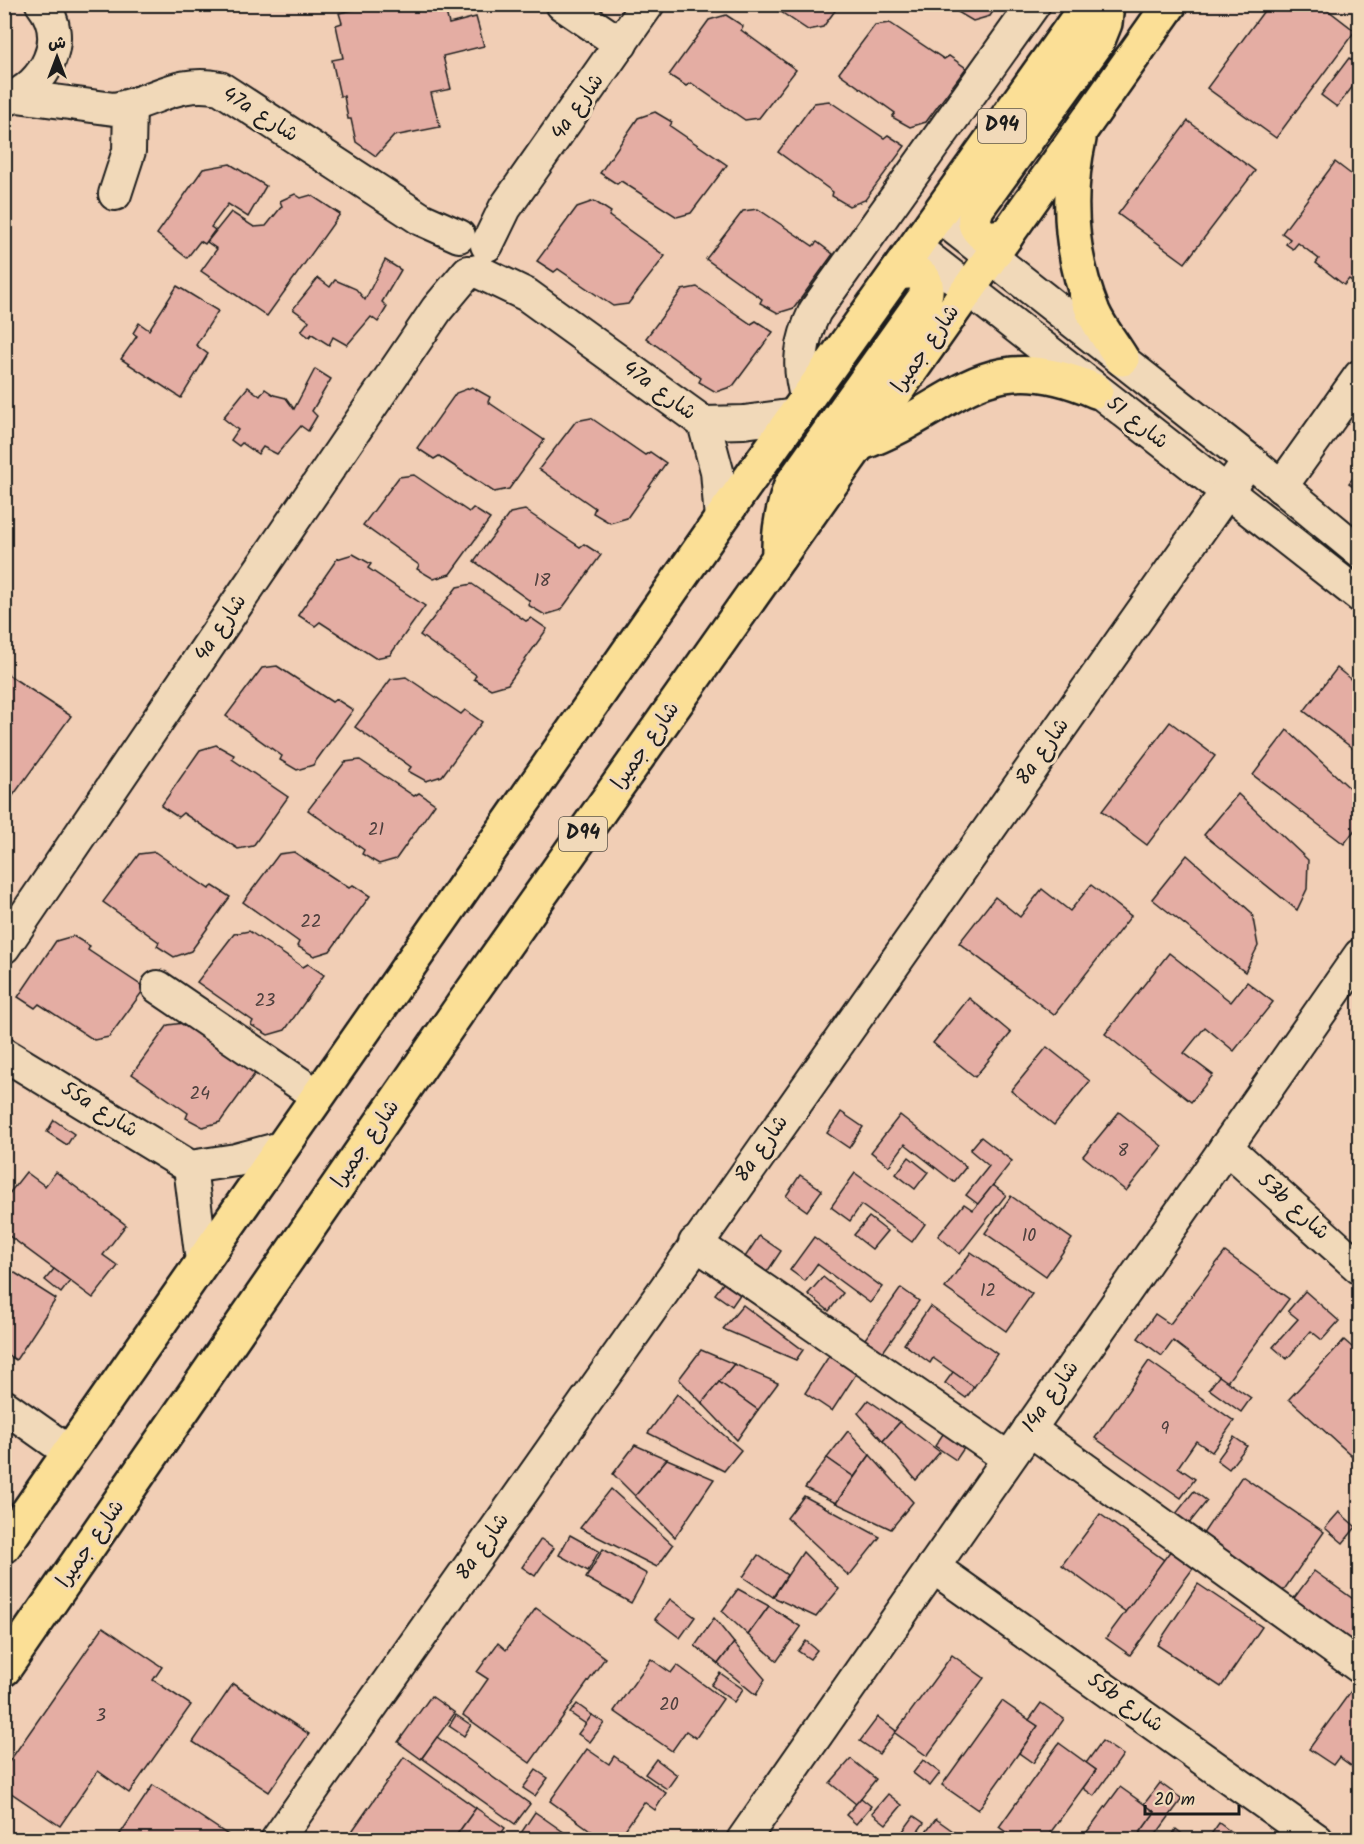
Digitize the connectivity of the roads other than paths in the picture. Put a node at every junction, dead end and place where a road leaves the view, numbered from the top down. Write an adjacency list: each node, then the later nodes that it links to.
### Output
1 (561, 4): 8 (street)
2 (648, 4): 8 (street, 4a شارع)
3 (1034, 4): 23 (street)
4 (1088, 4): 14 (main road, D94)
5 (1107, 4): 15 (main road)
6 (1170, 4): 12 (main road, شارع جميرا / D94)
7 (54, 19): 9 (street); 10 (street)
8 (621, 44): 17 (street, 4a شارع)
9 (8, 99): 10 (street, 47a شارع)
10 (81, 103): 11 (street, 47a شارع)
11 (130, 106): 13 (street); 17 (street, 47a شارع)
12 (1080, 130): 15 (main road, شارع جميرا / D94); 20 (main road)
13 (115, 194)
14 (939, 216): 15 (street, شارع 51); 16 (main road, D94)
15 (999, 246): 19 (main road, شارع جميرا / D94); 20 (street, شارع 51)
16 (916, 248): 18 (main road, D94); 19 (street, شارع 51)
17 (470, 253): 24 (street, 47a شارع); 33 (street, 4a شارع)
18 (897, 274): 23 (main road, D94); 31 (main road)
19 (968, 290): 22 (street, شارع 51); 25 (main road, شارع جميرا / D94)
20 (1122, 359): 26 (street, شارع 51)
21 (1359, 376): 27 (street)
22 (1096, 391): 25 (main road); 28 (street, شارع 51)
23 (802, 407): 24 (street, 47a شارع); 29 (main road, D94)
24 (705, 423): 29 (street, 47a شارع)
25 (859, 444): 31 (main road, شارع جميرا / D94)
26 (1249, 460): 27 (street, شارع 51); 28 (street, 8a شارع)
27 (1281, 487): 30 (street, شارع 51)
28 (1226, 493): 32 (street, شارع 51); 41 (street, 8a شارع)
29 (721, 519): 37 (main road, D94)
30 (1359, 552)
31 (779, 557): 51 (main road, شارع جميرا / D94)
32 (1359, 596)
33 (4, 947)
34 (1359, 955): 38 (street, 14a شارع)
35 (158, 987): 37 (street)
36 (5, 1053): 40 (street, 55a شارع)
37 (318, 1096): 39 (main road, D94)
38 (1226, 1147): 43 (street, 53b شارع); 45 (street, 14a شارع)
39 (281, 1148): 40 (street); 42 (main road, D94)
40 (190, 1167): 42 (street)
41 (696, 1243): 47 (street); 52 (street, 8a شارع)
42 (202, 1261): 46 (main road, D94)
43 (1359, 1268)
44 (4, 1406): 46 (street)
45 (1029, 1429): 47 (street, 14a شارع); 50 (street)
46 (69, 1452): 48 (main road, D94)
47 (1008, 1458): 49 (street, 14a شارع)
48 (4, 1545)
49 (933, 1567): 53 (street, 14a شارع); 54 (street, 55b شارع)
50 (1359, 1667)
51 (4, 1669)
52 (277, 1839)
53 (743, 1839)
54 (1317, 1839)

